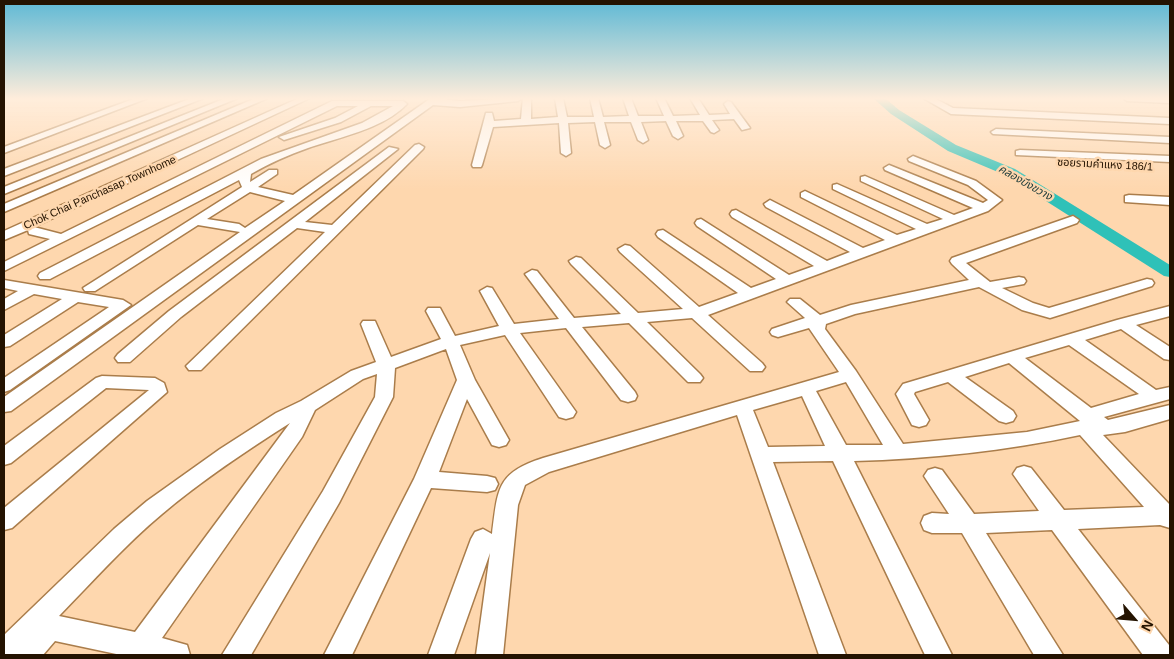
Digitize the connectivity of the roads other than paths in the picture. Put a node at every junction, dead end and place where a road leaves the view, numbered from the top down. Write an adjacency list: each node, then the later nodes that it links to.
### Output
1 (61, 129): 29 (street)
2 (121, 129): 22 (street)
3 (158, 129): 26 (street)
4 (191, 129): 18 (street)
5 (240, 129): 24 (street, Chok Chai Panchasap Townhome)
6 (284, 129): 21 (street)
7 (311, 129): 21 (street)
8 (358, 129): 23 (street)
9 (362, 129): 41 (street)
10 (392, 129): 49 (street)
11 (488, 129): 36 (street)
12 (564, 129): 31 (street)
13 (602, 129): 25 (street)
14 (638, 129): 19 (street)
15 (675, 129): 17 (street)
16 (996, 132): 20 (street)
17 (678, 136)
18 (171, 137): 24 (street); 39 (street)
19 (643, 140)
20 (1170, 140)
21 (257, 142): 35 (street)
22 (84, 143): 26 (street); 42 (street)
23 (319, 143): 40 (street); 45 (street)
24 (207, 144): 43 (street, Chok Chai Panchasap Townhome)
25 (605, 145)
26 (113, 147): 47 (street)
27 (419, 147): 52 (street)
28 (393, 149): 50 (street)
29 (4, 150)
30 (1020, 152): 33 (street)
31 (566, 153)
32 (913, 159): 56 (street)
33 (1170, 159)
34 (1040, 162): 38 (street, ซอยรามคำแหง 186/1)
35 (216, 163): 40 (street); 71 (street)
36 (477, 165)
37 (889, 168): 56 (street)
38 (1170, 168)
39 (96, 169): 43 (street); 57 (street)
40 (249, 170): 45 (street); 79 (street)
41 (319, 170)
42 (4, 173)
43 (134, 177): 59 (street, Chok Chai Panchasap Townhome)
44 (865, 179): 60 (street)
45 (249, 187): 51 (street); 62 (street)
46 (837, 187): 67 (street)
47 (4, 191)
48 (806, 195): 72 (street)
49 (299, 197): 51 (street); 91 (street)
50 (330, 197): 52 (street); 63 (street)
51 (270, 198): 65 (street)
52 (366, 199): 66 (street)
53 (1129, 199): 54 (street)
54 (1170, 201)
55 (770, 204): 74 (street)
56 (984, 208): 60 (street)
57 (4, 209): 59 (street)
58 (736, 214): 77 (street)
59 (42, 219): 70 (street, Chok Chai Panchasap Townhome)
60 (954, 219): 67 (street)
61 (1072, 220): 84 (street)
62 (196, 221): 65 (street); 87 (street)
63 (294, 224): 66 (street); 95 (street)
64 (701, 224): 80 (street)
65 (239, 228): 91 (street)
66 (335, 229): 110 (street)
67 (927, 229): 72 (street)
68 (34, 231): 71 (street)
69 (663, 234): 88 (street)
70 (4, 236)
71 (63, 238): 76 (street)
72 (896, 240): 74 (street)
73 (625, 249): 94 (street)
74 (862, 252): 77 (street)
75 (576, 261): 96 (street)
76 (8, 262)
77 (825, 266): 80 (street)
78 (532, 274): 97 (street)
79 (45, 276)
80 (787, 280): 88 (street)
81 (1019, 281): 84 (street)
82 (1147, 283): 84 (street)
83 (4, 284): 85 (street)
84 (986, 284): 98 (street)
85 (32, 289): 87 (street); 90 (street)
86 (487, 290): 101 (street)
87 (84, 292): 104 (street); 116 (street)
88 (749, 294): 94 (street)
89 (796, 302): 98 (street)
90 (4, 305)
91 (138, 305): 95 (street); 121 (street)
92 (434, 311): 105 (street)
93 (1170, 311): 99 (street)
94 (698, 313): 96 (street); 111 (street)
95 (176, 314): 107 (street)
96 (635, 319): 97 (street); 114 (street)
97 (570, 323): 101 (street); 119 (street)
98 (817, 323): 102 (street); 112 (street)
99 (1123, 323): 103 (street); 106 (street)
100 (369, 324): 109 (street)
101 (509, 329): 105 (street); 123 (street)
102 (778, 332)
103 (1072, 339): 108 (street); 117 (street)
104 (4, 342)
105 (449, 342): 109 (street); 115 (street)
106 (1170, 355)
107 (124, 358)
108 (1014, 358): 113 (street); 128 (street)
109 (386, 365): 122 (street); 149 (street)
110 (195, 366)
111 (756, 367)
112 (850, 375): 131 (street); 152 (street)
113 (952, 376): 126 (street); 127 (street)
114 (694, 378)
115 (466, 380): 129 (street); 136 (street)
116 (4, 386)
117 (1150, 394): 118 (street); 124 (street); 128 (street)
118 (1170, 394)
119 (628, 396)
120 (811, 396): 130 (street)
121 (4, 406)
122 (308, 406): 144 (street); 145 (street)
123 (566, 412)
124 (1170, 412): 128 (street)
125 (746, 415): 132 (street)
126 (1006, 416)
127 (919, 420)
128 (1092, 425): 131 (street); 138 (street)
129 (499, 440)
130 (839, 452): 131 (street); 132 (street); 154 (street)
131 (898, 452)
132 (761, 455): 153 (street)
133 (4, 457): 140 (street)
134 (1024, 474): 139 (street)
135 (935, 476): 142 (street)
136 (425, 479): 137 (street); 150 (street)
137 (486, 484)
138 (1168, 516): 139 (street)
139 (1058, 518): 142 (street); 156 (street)
140 (4, 521)
141 (932, 524): 142 (street)
142 (968, 524): 155 (street)
143 (483, 539): 151 (street)
144 (42, 625): 145 (street); 146 (street); 147 (street)
145 (137, 650): 148 (street)
146 (4, 653)
147 (25, 655)
148 (176, 655)
149 (236, 655)
150 (338, 655)
151 (441, 655)
152 (490, 655)
153 (832, 655)
154 (939, 655)
155 (1049, 655)
156 (1159, 655)

